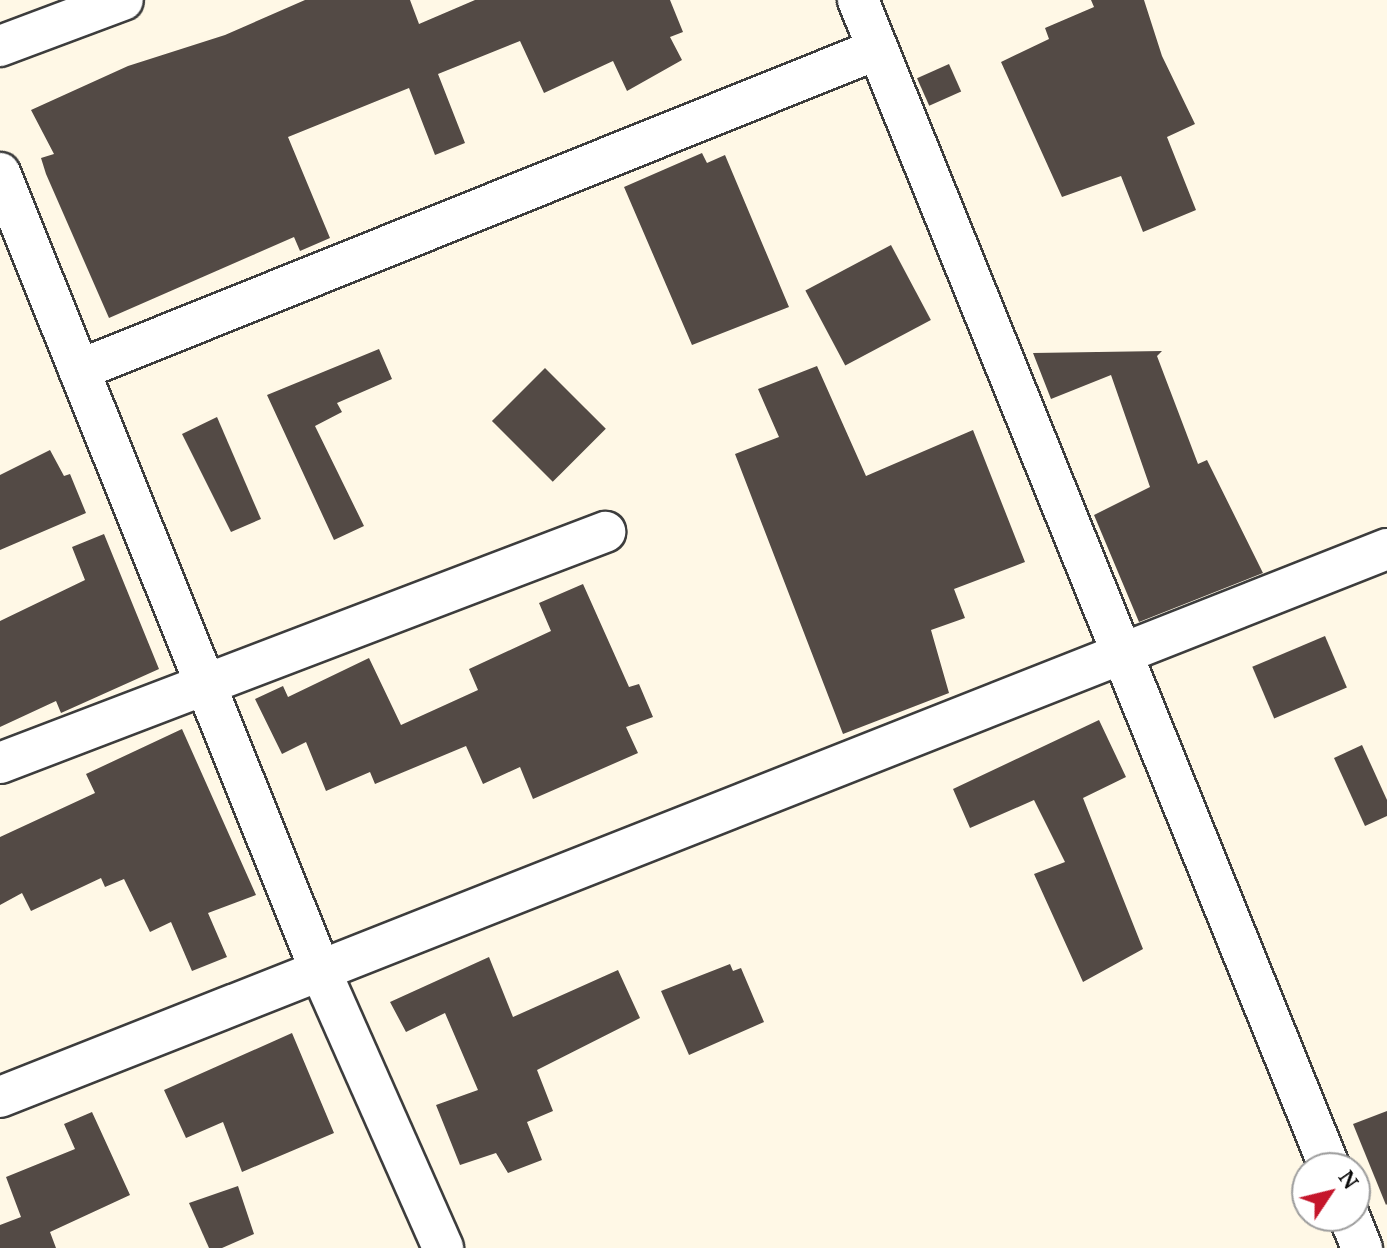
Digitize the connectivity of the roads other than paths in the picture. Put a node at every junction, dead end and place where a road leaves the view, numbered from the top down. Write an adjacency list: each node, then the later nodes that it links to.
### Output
1 (123, 0): 3 (street)
2 (858, 0): 4 (street)
3 (0, 46)
4 (878, 49): 6 (street); 9 (street)
5 (0, 173): 6 (street)
6 (79, 370): 10 (street)
7 (605, 532): 10 (street)
8 (1387, 549): 9 (street)
9 (1120, 654): 12 (street); 14 (street)
10 (206, 687): 11 (street); 12 (street)
11 (0, 763)
12 (320, 970): 13 (street); 15 (street)
13 (0, 1097)
14 (1323, 1152)
15 (443, 1248)

